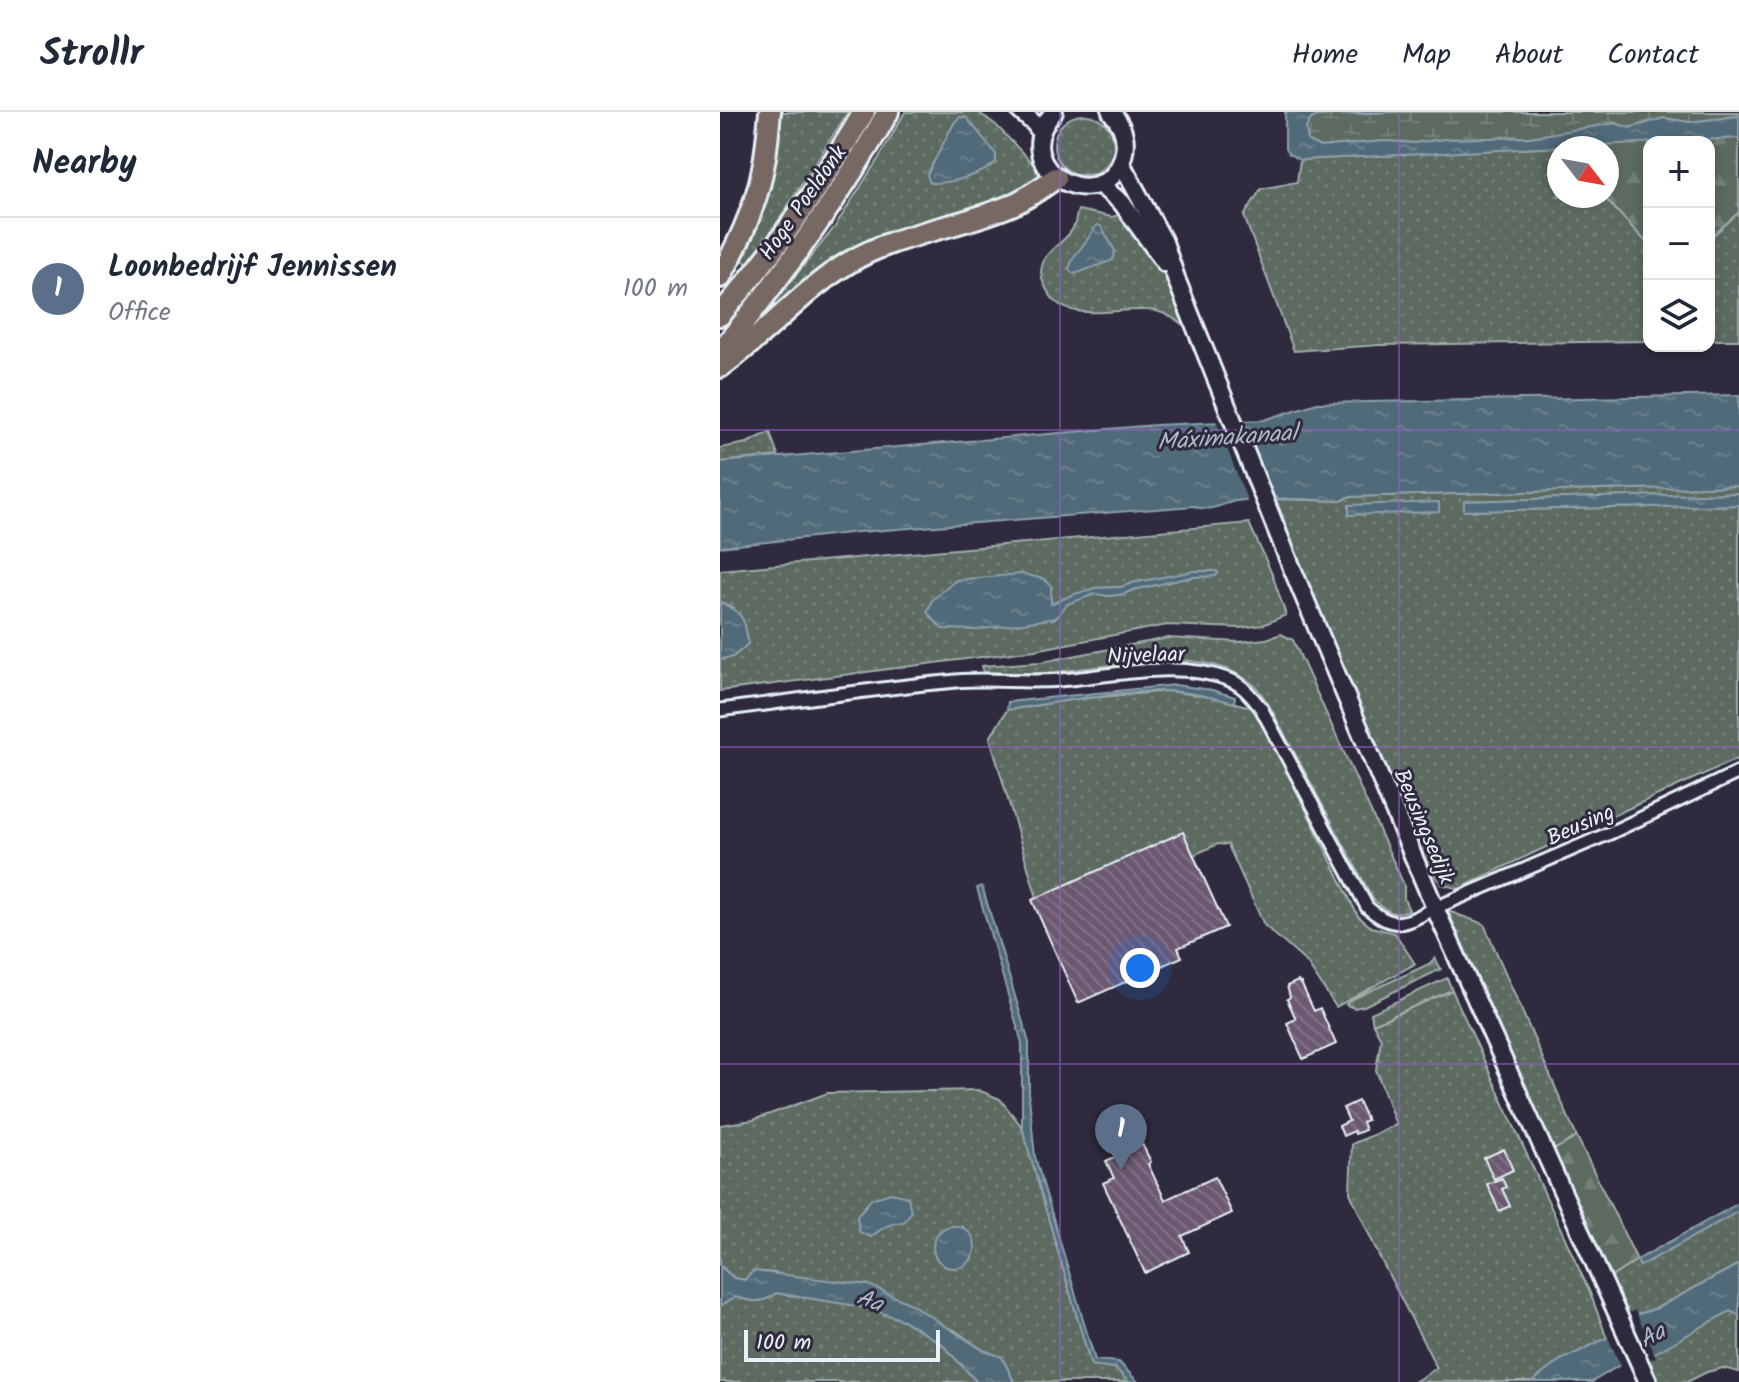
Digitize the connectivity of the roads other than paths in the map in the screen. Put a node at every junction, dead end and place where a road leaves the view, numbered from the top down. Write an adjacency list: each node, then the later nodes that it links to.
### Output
1 (770, 112): 12 (highway)
2 (864, 112): 14 (highway, Hoge Poeldonk)
3 (888, 112): 15 (highway, Hoge Poeldonk)
4 (1021, 112): 8 (street)
5 (1054, 112): 8 (street)
6 (1111, 112): 7 (street)
7 (1125, 119): 9 (street)
8 (1041, 133): 10 (street)
9 (1121, 163): 11 (street); 13 (street, Beusingsedijk)
10 (1056, 178): 11 (street); 16 (highway)
11 (1099, 184): 13 (street, Beusingsedijk)
12 (720, 277)
13 (1177, 281): 19 (street, Beusingsedijk)
14 (720, 315)
15 (720, 352)
16 (720, 367)
17 (720, 710): 19 (street, Nijvelaar)
18 (1739, 772): 19 (street, Beusing)
19 (1435, 908): 20 (street, Beusingsedijk)
20 (1647, 1379)

